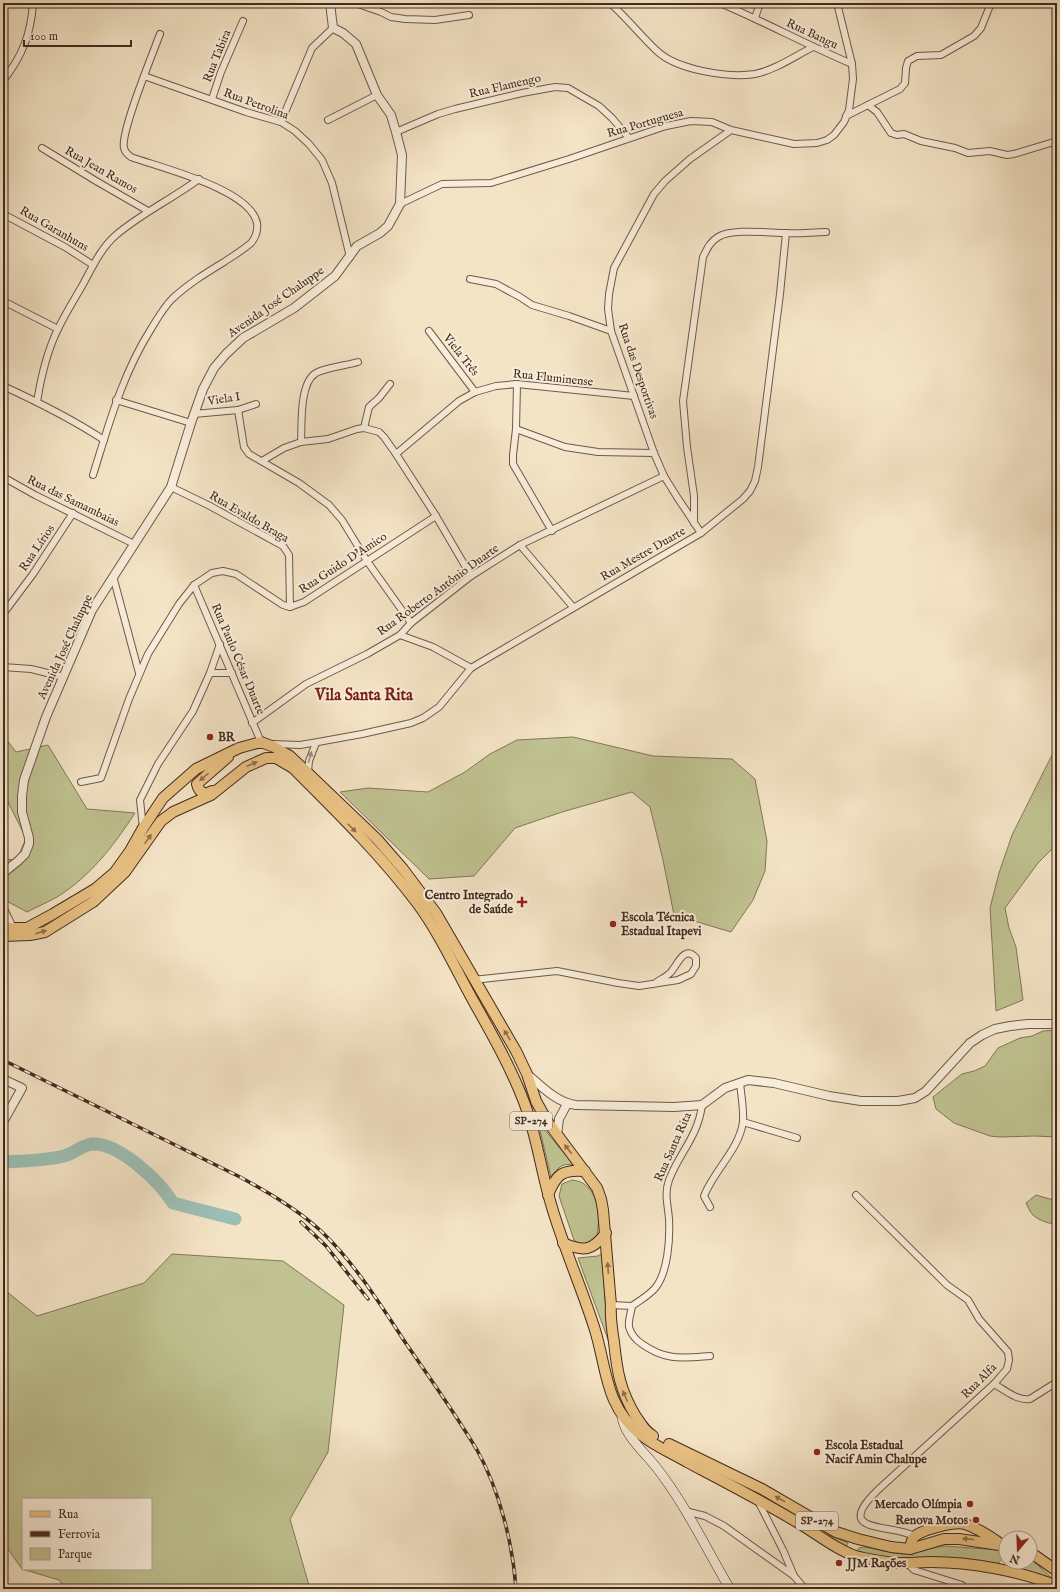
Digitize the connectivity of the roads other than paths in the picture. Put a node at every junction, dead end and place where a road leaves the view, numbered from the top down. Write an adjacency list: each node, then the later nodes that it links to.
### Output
1 (33, 3): 17 (street)
2 (330, 3): 12 (street)
3 (355, 3): 9 (street)
4 (610, 3): 14 (street)
5 (720, 3): 10 (street, Rua Bangu)
6 (760, 3): 10 (street)
7 (837, 3): 15 (street, Rua Portuguesa)
8 (991, 3): 20 (street)
9 (469, 15)
10 (755, 18): 14 (street, Rua Bangu)
11 (243, 21): 19 (street, Rua Tabira)
12 (332, 28): 18 (street, Avenida José Chaluppe); 23 (street)
13 (160, 34): 16 (street)
14 (813, 47): 15 (street, Rua Bangu)
15 (852, 64): 21 (street, Rua Portuguesa)
16 (144, 76): 19 (street, Rua Petrolina); 29 (street)
17 (3, 81)
18 (377, 95): 22 (street); 25 (street, Avenida José Chaluppe)
19 (212, 99): 23 (street, Rua Petrolina)
20 (868, 105): 21 (street); 27 (street)
21 (846, 116): 24 (street, Rua Portuguesa)
22 (328, 120)
23 (281, 122): 35 (street, Rua Petrolina)
24 (732, 130): 26 (street, Rua Portuguesa); 40 (street, Rua das Desportivas)
25 (396, 132): 26 (street, Rua Flamengo); 30 (street, Avenida José Chaluppe)
26 (629, 138): 30 (street, Rua Portuguesa)
27 (1057, 141)
28 (42, 148): 31 (street, Rua Jean Ramos)
29 (199, 179): 31 (street); 48 (street)
30 (400, 204): 35 (street, Avenida José Chaluppe)
31 (148, 211): 36 (street)
32 (3, 214): 36 (street, Rua Garanhuns)
33 (826, 232): 34 (street)
34 (786, 233): 67 (street); 69 (street, Rua Mestre Duarte)
35 (350, 257): 52 (street, Avenida José Chaluppe)
36 (93, 265): 39 (street)
37 (470, 279): 40 (street)
38 (3, 301): 39 (street)
39 (58, 329): 49 (street)
40 (611, 330): 47 (street, Rua das Desportivas)
41 (429, 331): 46 (street, Viela Três)
42 (358, 362): 57 (street)
43 (390, 384): 54 (street)
44 (517, 384): 46 (street, Rua Fluminense); 47 (street, Rua Fluminense); 55 (street)
45 (3, 386): 49 (street)
46 (475, 392): 58 (street, Rua Fluminense)
47 (634, 396): 59 (street, Rua das Desportivas)
48 (116, 400): 53 (street); 56 (street)
49 (37, 402): 56 (street)
50 (256, 404): 51 (street, Viela I)
51 (238, 410): 52 (street, Viela I); 60 (street)
52 (194, 414): 53 (street, Avenida José Chaluppe)
53 (191, 423): 64 (street, Avenida José Chaluppe)
54 (364, 428): 57 (street); 58 (street)
55 (516, 429): 59 (street); 68 (street)
56 (104, 440): 61 (street)
57 (301, 442): 60 (street)
58 (396, 454): 66 (street)
59 (654, 454): 62 (street, Rua das Desportivas)
60 (262, 462): 72 (street)
61 (93, 475)
62 (664, 476): 67 (street, Rua das Desportivas); 68 (street, Rua Roberto Antônio Duarte)
63 (3, 477): 65 (street, Rua das Samambaias)
64 (171, 487): 70 (street, Avenida José Chaluppe); 76 (street, Rua Evaldo Braga)
65 (73, 513): 70 (street, Rua das Samambaias); 78 (street, Rua Lírios)
66 (436, 516): 72 (street, Rua Guido D'Amico); 74 (street)
67 (694, 523): 69 (street, Rua das Desportivas)
68 (552, 531): 71 (street, Rua Roberto Antônio Duarte)
69 (701, 533): 77 (street, Rua Mestre Duarte)
70 (134, 544): 73 (street, Avenida José Chaluppe)
71 (520, 545): 74 (street, Rua Roberto Antônio Duarte); 77 (street)
72 (367, 561): 76 (street, Rua Guido D'Amico); 79 (street)
73 (113, 576): 84 (street); 87 (street, Avenida José Chaluppe)
74 (471, 576): 79 (street, Rua Roberto Antônio Duarte)
75 (194, 585): 76 (street, Rua Guido D'Amico); 81 (street, Rua Paulo César Duarte); 84 (street, Rua Guido D'Amico)
76 (290, 607)
77 (573, 607): 83 (street, Rua Mestre Duarte)
78 (3, 614)
79 (411, 624): 80 (street, Rua Roberto Antônio Duarte)
80 (400, 635): 83 (street); 88 (street, Rua Roberto Antônio Duarte)
81 (220, 644): 85 (street); 86 (street, Rua Paulo César Duarte)
82 (3, 667): 87 (street)
83 (472, 668): 90 (street, Rua Mestre Duarte)
84 (139, 673): 94 (street, Rua Guido D'Amico)
85 (210, 673): 86 (street); 95 (street)
86 (232, 673): 88 (street, Rua Paulo César Duarte)
87 (64, 677): 96 (street, Avenida José Chaluppe)
88 (252, 723): 89 (street, Rua Paulo César Duarte)
89 (264, 743): 90 (street, Rua Mestre Duarte); 91 (main road); 92 (main road, SP-274)
90 (316, 743): 92 (street, one-way to 90)
91 (233, 752): 93 (main road, one-way to 93); 95 (main road)
92 (308, 772): 100 (main road, SP-274)
93 (232, 779): 99 (main road, SP-274, one-way to 93); 113 (main road, SP-274, one-way to 113)
94 (81, 782)
95 (142, 828): 98 (main road)
96 (3, 873)
97 (3, 909): 98 (street)
98 (7, 928)
99 (3, 936)
100 (473, 980): 101 (street); 103 (main road, SP-274, one-way to 100)
101 (654, 984): 101 (street)
102 (1057, 1024): 105 (street)
103 (527, 1074): 106 (street); 110 (main road, SP-274)
104 (3, 1079): 108 (street)
105 (740, 1082): 107 (street); 109 (street)
106 (567, 1104): 107 (street); 110 (street)
107 (702, 1106): 119 (street, Rua Santa Rita)
108 (3, 1122)
109 (743, 1122): 111 (street); 115 (street)
110 (557, 1135): 112 (main road, SP-274, one-way to 110)
111 (797, 1138)
112 (585, 1171): 113 (main road); 116 (main road, SP-274)
113 (548, 1195): 117 (main road, SP-274)
114 (856, 1195): 122 (street, Rua Alfa)
115 (710, 1207)
116 (606, 1233): 117 (main road); 118 (main road, SP-274, one-way to 116)
117 (563, 1244): 123 (main road, SP-274)
118 (611, 1305): 119 (street); 130 (main road, SP-274, one-way to 118)
119 (632, 1306): 120 (street)
120 (710, 1356)
121 (1057, 1382): 122 (street)
122 (994, 1384): 129 (street, Rua Alfa)
123 (622, 1414): 124 (main road, SP-274); 125 (main road)
124 (657, 1445): 125 (main road); 126 (main road, SP-274)
125 (649, 1460): 127 (main road)
126 (757, 1500): 135 (main road, SP-274); 140 (street)
127 (685, 1511): 140 (street); 142 (main road)
128 (946, 1525): 129 (main road); 131 (main road); 132 (main road)
129 (914, 1536): 134 (main road)
130 (858, 1539): 134 (main road, SP-274); 135 (main road)
131 (998, 1542)
132 (929, 1544): 133 (main road, SP-274, one-way to 132); 134 (main road, SP-274)
133 (998, 1545)
134 (910, 1549)
135 (851, 1555): 137 (main road, SP-274)
136 (1038, 1558): 139 (main road)
137 (907, 1564): 138 (main road, SP-274); 144 (street)
138 (996, 1569): 141 (main road, SP-274)
139 (1057, 1571)
140 (794, 1576): 143 (street)
141 (1057, 1586)
142 (730, 1589)
143 (805, 1589)
144 (965, 1589)

